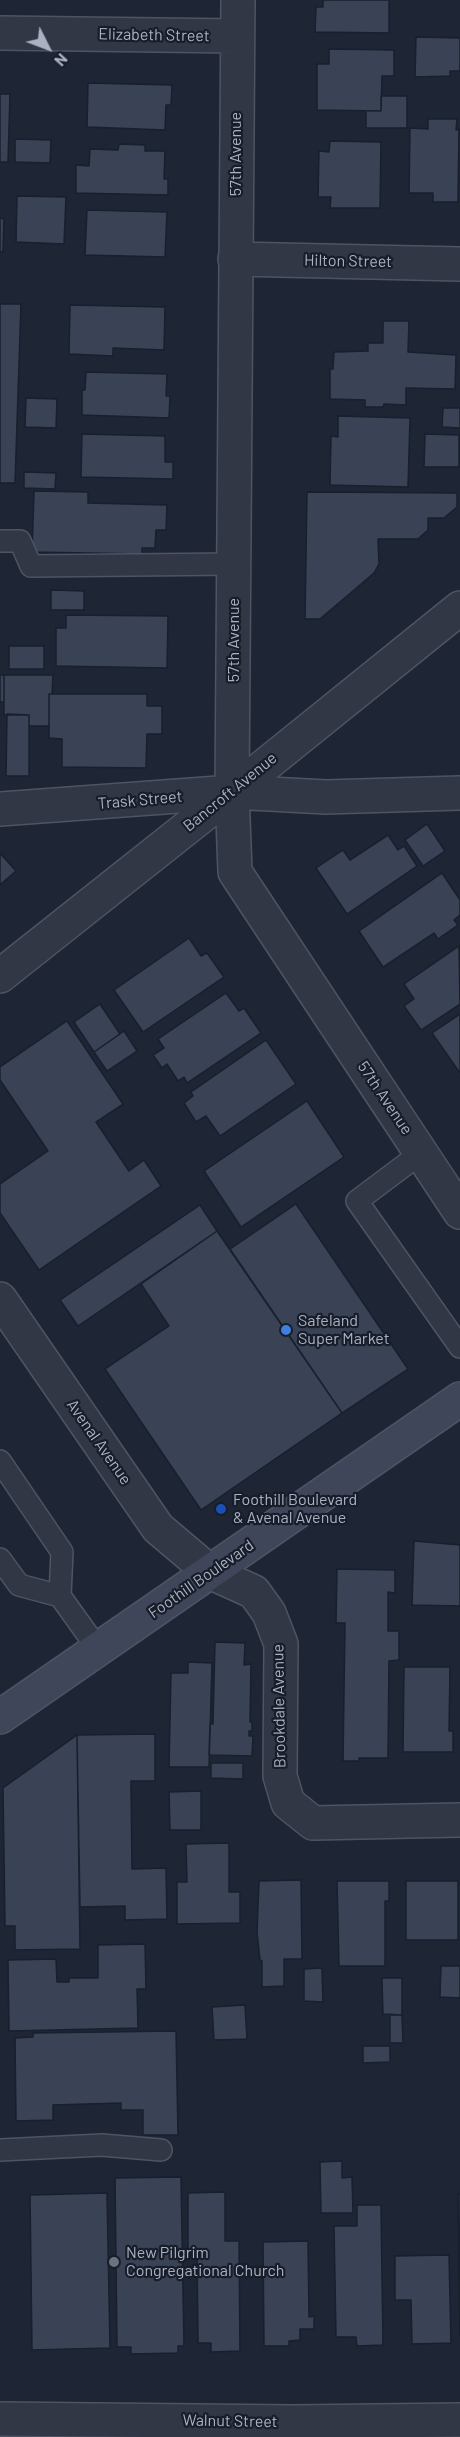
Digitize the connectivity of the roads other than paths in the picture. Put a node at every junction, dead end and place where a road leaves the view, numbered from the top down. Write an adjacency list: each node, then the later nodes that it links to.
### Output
1 (238, 0): 3 (street, 57th Avenue)
2 (0, 33): 3 (street, Elizabeth Street)
3 (237, 36): 4 (street, 57th Avenue)
4 (235, 259): 5 (street, Hilton Street); 7 (street, 57th Avenue)
5 (460, 264)
6 (0, 541): 7 (lane)
7 (234, 564): 9 (street, 57th Avenue)
8 (460, 610): 9 (street, Bancroft Avenue)
9 (232, 792): 10 (street, Trask Street); 11 (street, Trask Street); 12 (street, Bancroft Avenue); 13 (street, 57th Avenue)
10 (460, 793)
11 (0, 809)
12 (0, 976)
13 (421, 1153): 14 (street, 57th Avenue); 16 (lane)
14 (456, 1198)
15 (0, 1299): 20 (street, Avenal Avenue)
16 (460, 1347)
17 (460, 1399): 20 (main road, Foothill Boulevard)
18 (0, 1461): 21 (lane)
19 (0, 1559): 21 (lane)
20 (210, 1572): 22 (main road, Foothill Boulevard); 24 (street, Brookdale Avenue)
21 (60, 1596): 22 (lane)
22 (98, 1649): 23 (main road, Foothill Boulevard)
23 (0, 1717)
24 (460, 1820)
25 (0, 2150): 26 (lane)
26 (162, 2150)
27 (0, 2419): 29 (street, Walnut Street)
28 (460, 2420): 29 (street, Walnut Street)
29 (294, 2429)

